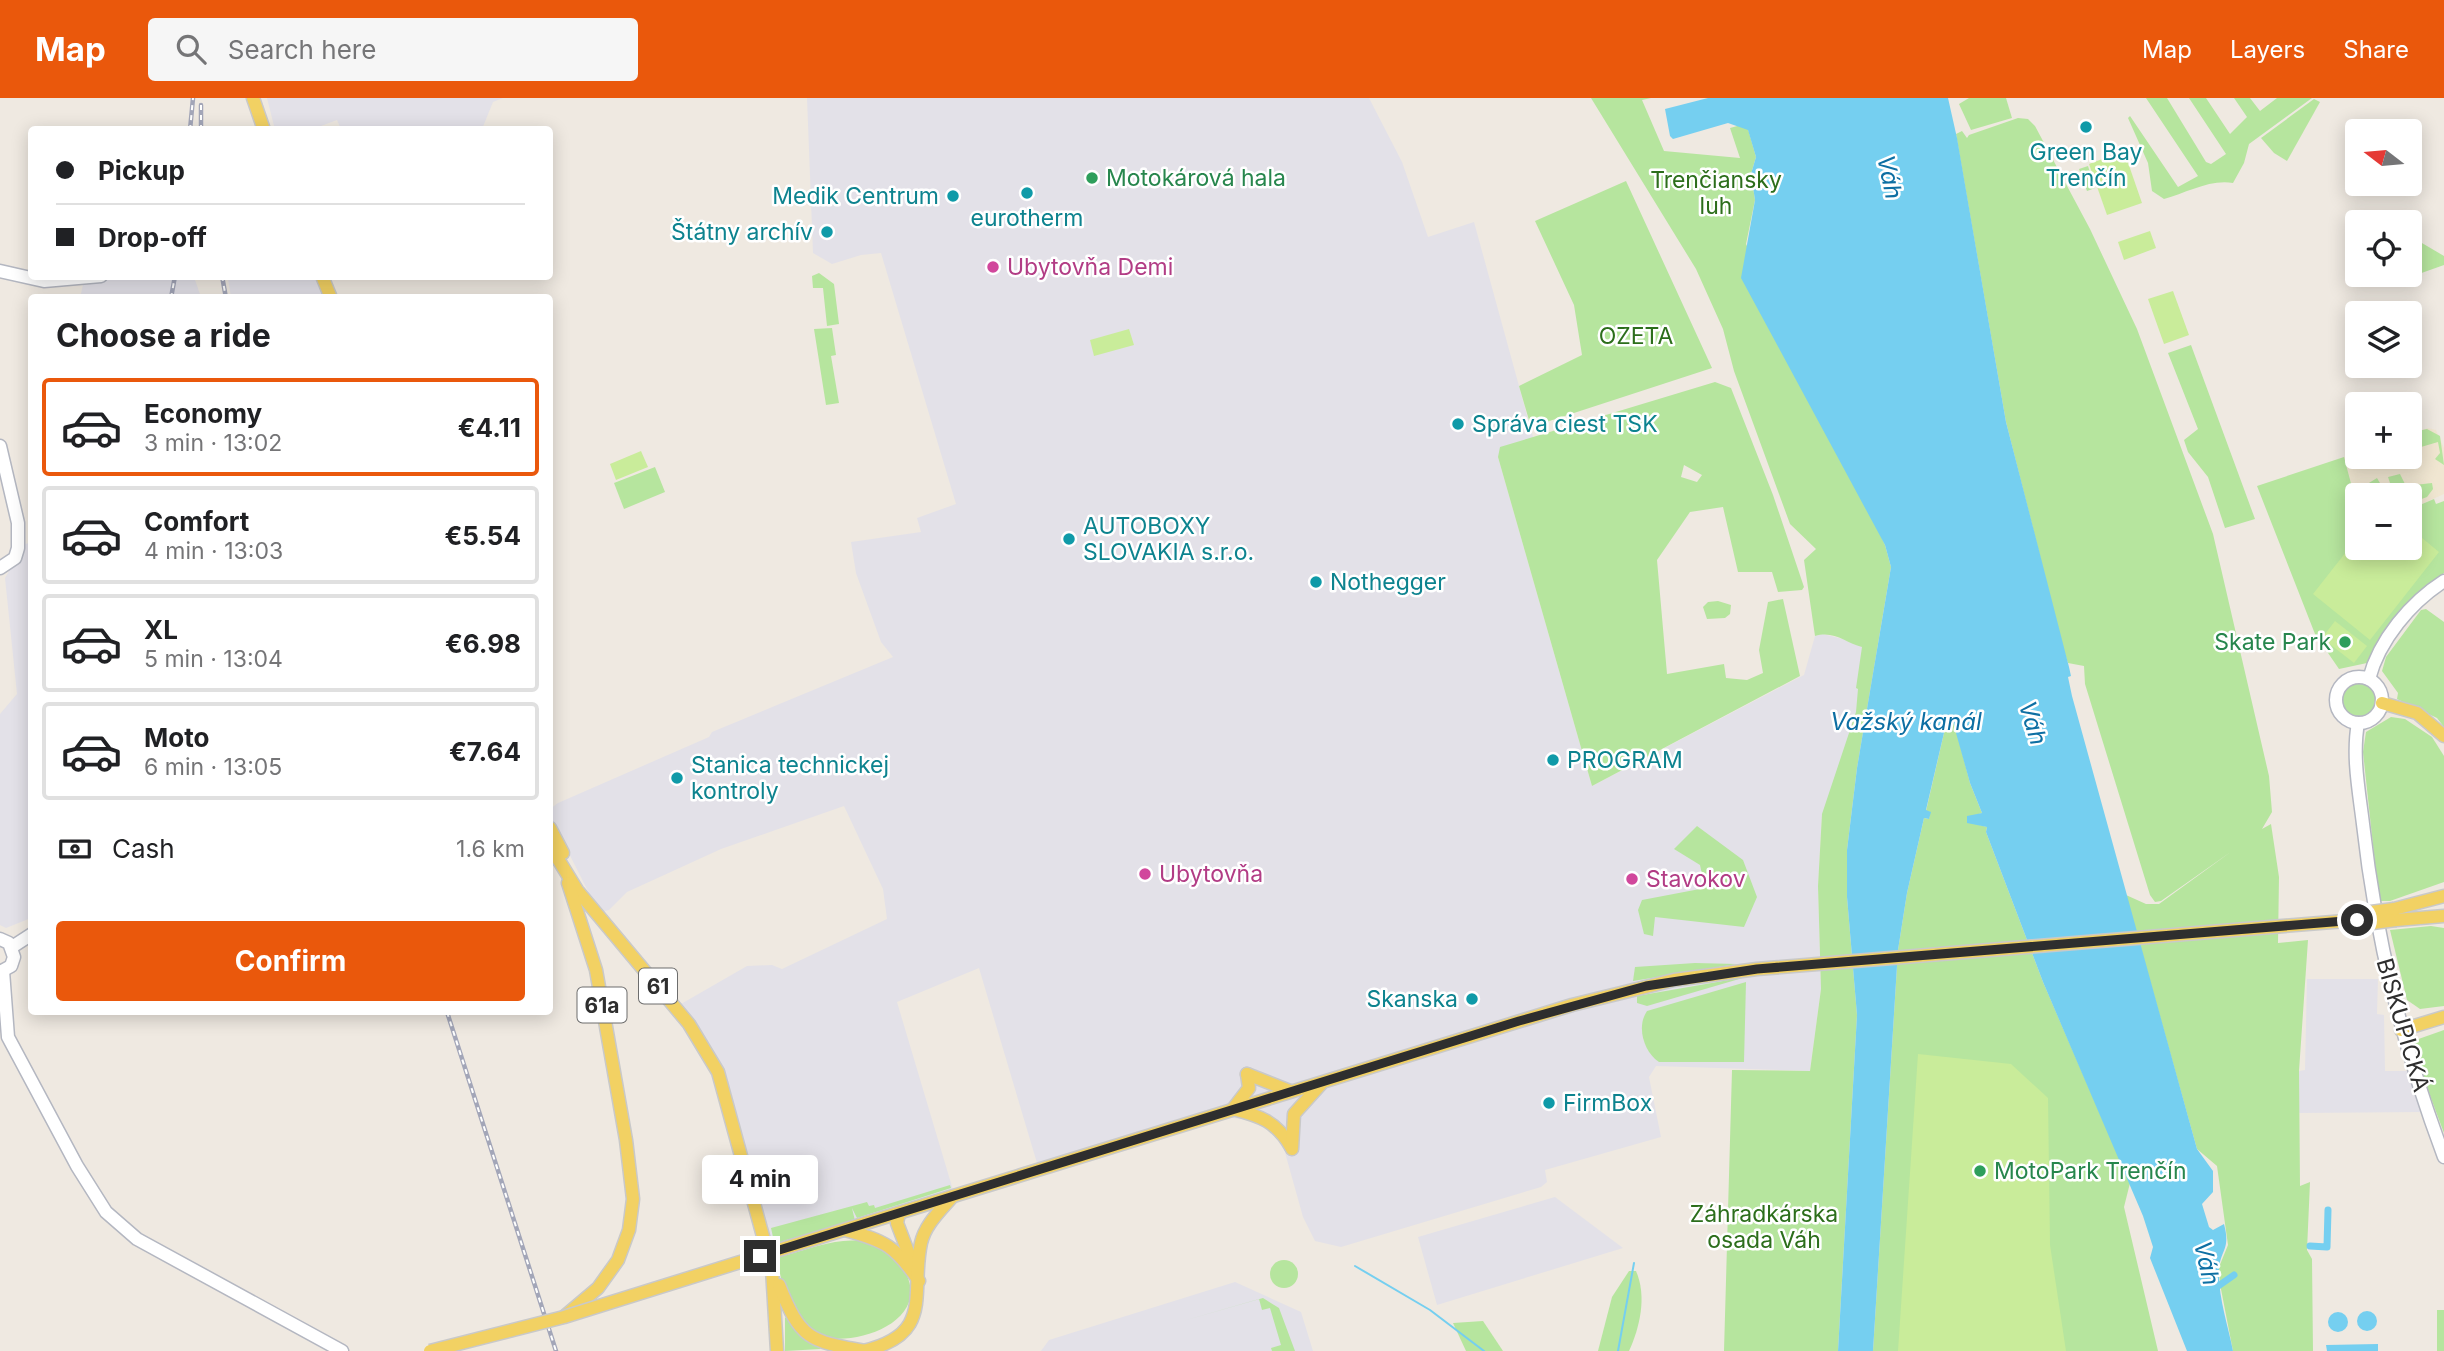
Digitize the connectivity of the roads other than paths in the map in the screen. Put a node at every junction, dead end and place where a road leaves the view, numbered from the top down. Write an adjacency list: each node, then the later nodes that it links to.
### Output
1 (253, 98): 2 (main road)
2 (263, 126)
3 (0, 271): 4 (street)
4 (28, 277)
5 (0, 446): 6 (street)
6 (0, 568)
7 (2444, 581): 8 (street)
8 (2369, 680): 9 (street); 10 (street)
9 (2382, 703): 10 (street); 11 (main road)
10 (2358, 723): 27 (street, BISKUPICKÁ)
11 (2444, 736)
12 (553, 833): 19 (main road, 61)
13 (553, 851): 14 (main road, 61)
14 (565, 873): 19 (main road, 61); 37 (main road, 61a)
15 (2444, 896): 17 (main road, 61a)
16 (2444, 904): 17 (main road, 61a)
17 (2395, 914): 18 (main road, 61a); 20 (main road, 61a, bridge)
18 (2444, 916)
19 (604, 923): 35 (main road, 61)
20 (2308, 923): 23 (main road, 61a); 23 (main road, 61a)
21 (28, 937): 24 (street)
22 (0, 939): 24 (street)
23 (2110, 940): 28 (main road, 61a)
24 (12, 947): 25 (street)
25 (1, 971): 38 (street)
26 (2444, 1017): 27 (main road)
27 (2401, 1030): 31 (street, BISKUPICKÁ)
28 (1325, 1080): 29 (main road, 61a); 30 (main road)
29 (1290, 1091): 30 (main road, 61a); 30 (main road)
30 (1232, 1109): 32 (main road, 61a)
31 (2444, 1157)
32 (952, 1197): 33 (main road, 61a); 36 (main road)
33 (899, 1213): 34 (main road, 61a); 36 (main road)
34 (845, 1230): 36 (main road); 37 (main road, 61a, bridge)
35 (772, 1269): 40 (main road, 61); 42 (main road)
36 (919, 1282): 42 (main road)
37 (564, 1317): 39 (main road, 61a, bridge)
38 (342, 1351)
39 (430, 1351)
40 (777, 1351)
41 (849, 1351): 42 (main road)
42 (864, 1351)

